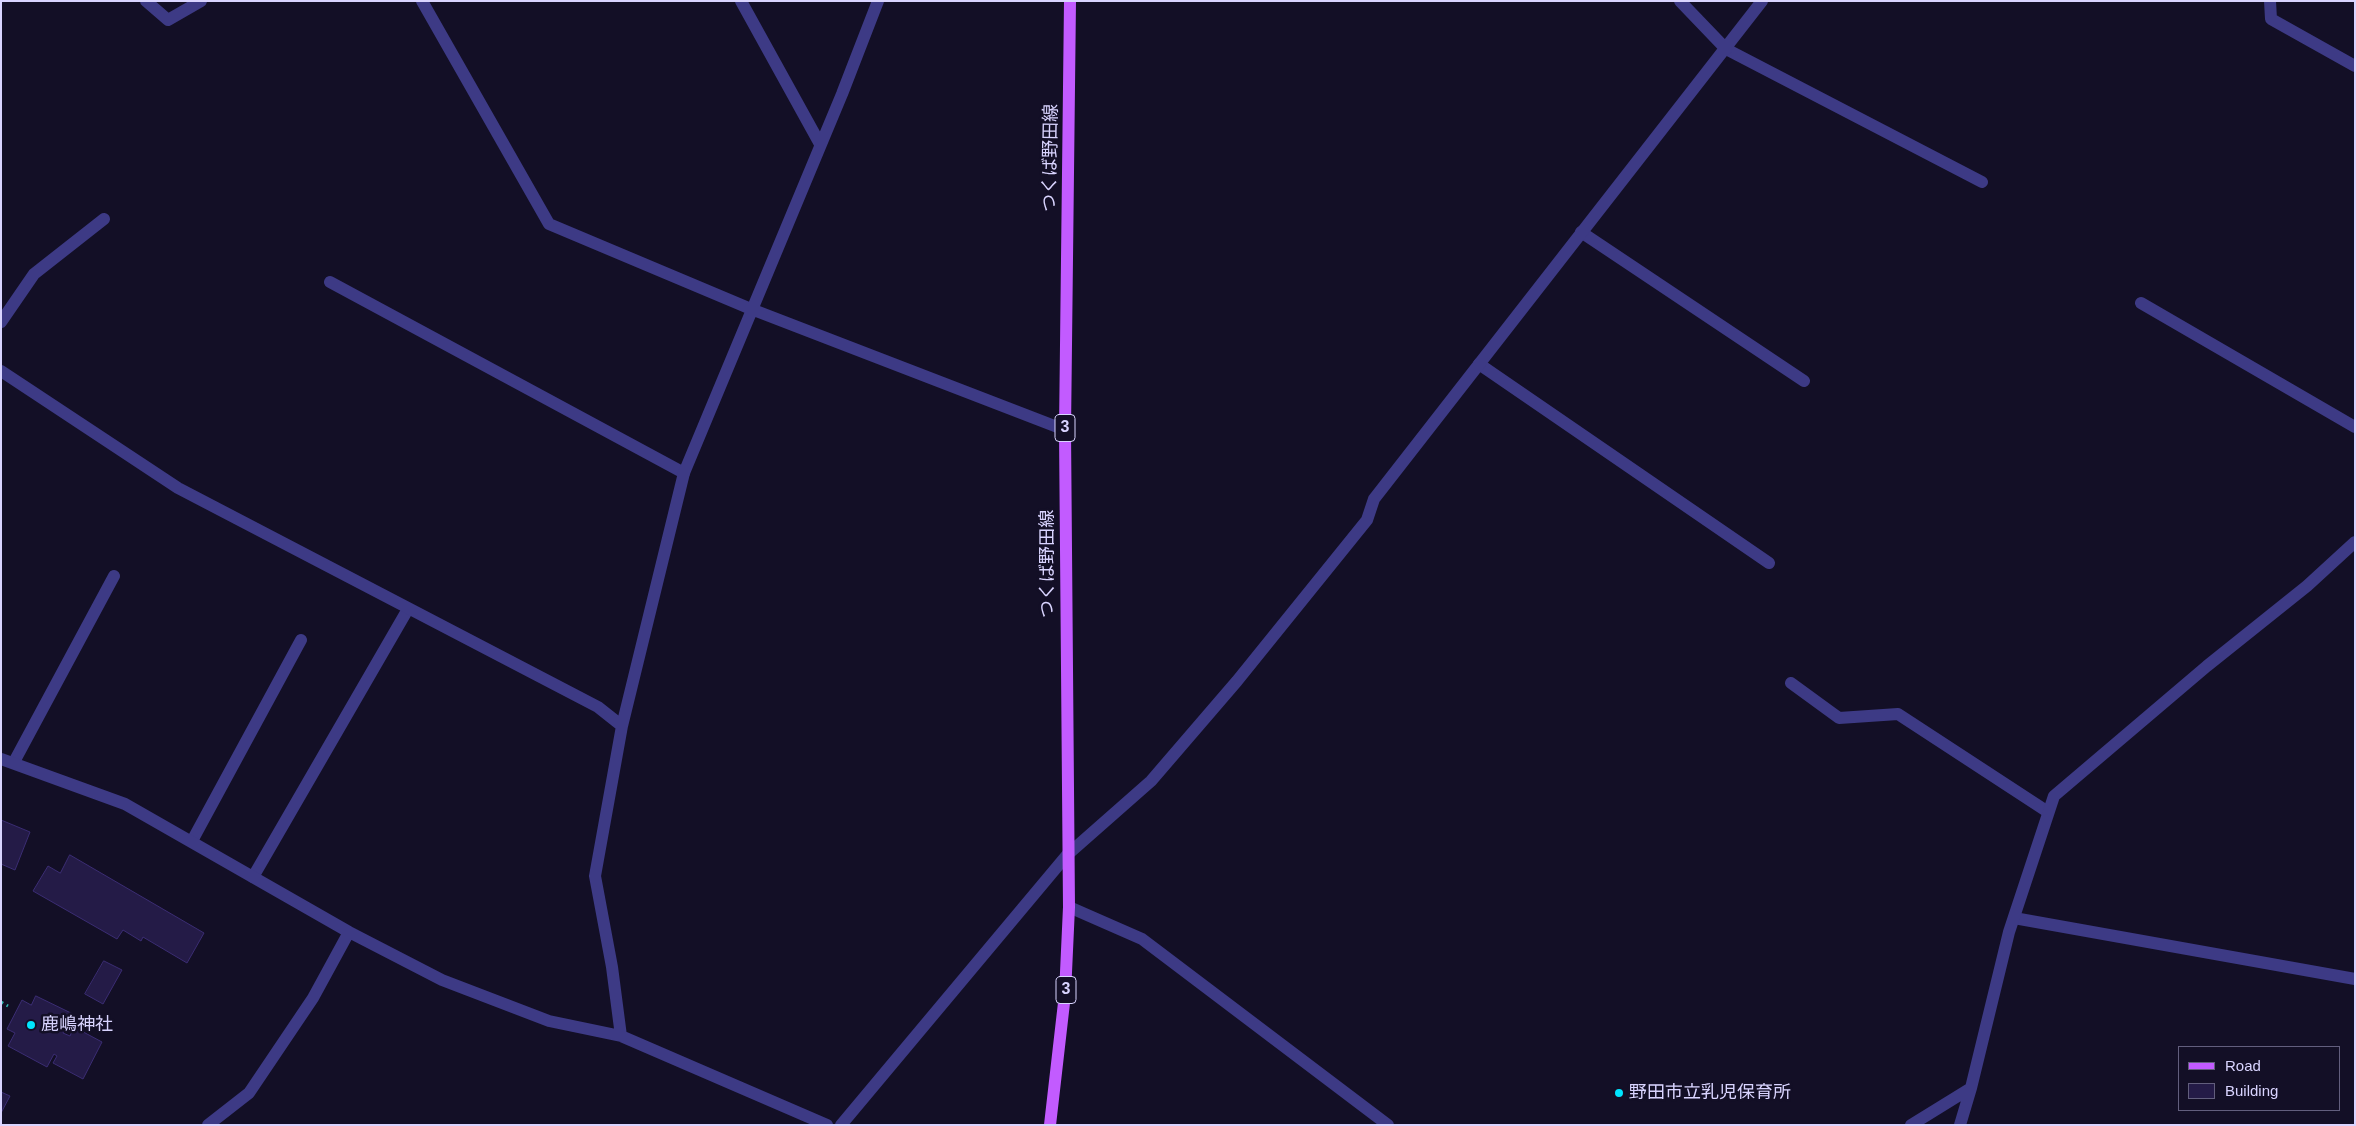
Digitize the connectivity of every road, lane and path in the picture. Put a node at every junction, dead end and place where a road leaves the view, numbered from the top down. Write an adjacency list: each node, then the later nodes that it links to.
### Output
1 (146, 1): 2 (street)
2 (202, 1)
3 (422, 1): 18 (street)
4 (742, 1): 12 (street)
5 (878, 1): 12 (street)
6 (1070, 1): 24 (main road, つくば野田線 / 3)
7 (1680, 1): 10 (street)
8 (1762, 1): 10 (street)
9 (2270, 1): 11 (street)
10 (1726, 49): 13 (street); 15 (street)
11 (2355, 66)
12 (820, 144): 18 (street)
13 (1982, 182)
14 (104, 219): 19 (street)
15 (1582, 232): 20 (street); 22 (street)
16 (330, 282): 25 (street)
17 (2142, 303): 23 (street)
18 (751, 309): 24 (street); 25 (street)
19 (1, 322)
20 (1479, 364): 27 (street); 36 (street)
21 (1, 371): 29 (street)
22 (1804, 381)
23 (2355, 427)
24 (1065, 430): 36 (main road, つくば野田線 / 3)
25 (684, 473): 32 (street)
26 (2355, 542): 34 (street)
27 (1769, 563)
28 (114, 576): 33 (street)
29 (408, 609): 32 (street); 37 (street)
30 (301, 640): 35 (street)
31 (1791, 683): 34 (street)
32 (622, 726): 44 (street)
33 (8, 760): 35 (street)
34 (2048, 812): 39 (street)
35 (192, 841): 37 (street)
36 (1067, 854): 38 (main road, つくば野田線 / 3); 48 (street)
37 (253, 877): 40 (street)
38 (1069, 907): 49 (main road, つくば野田線 / 3); 50 (street)
39 (2014, 918): 41 (street); 45 (street)
40 (349, 932): 44 (street); 46 (street)
41 (2355, 979)
42 (1, 1002): 43 (path)
43 (8, 1006)
44 (621, 1036): 47 (street)
45 (1971, 1088): 51 (street); 52 (street)
46 (208, 1125)
47 (827, 1125)
48 (841, 1125)
49 (1050, 1125)
50 (1388, 1125)
51 (1911, 1125)
52 (1960, 1125)

